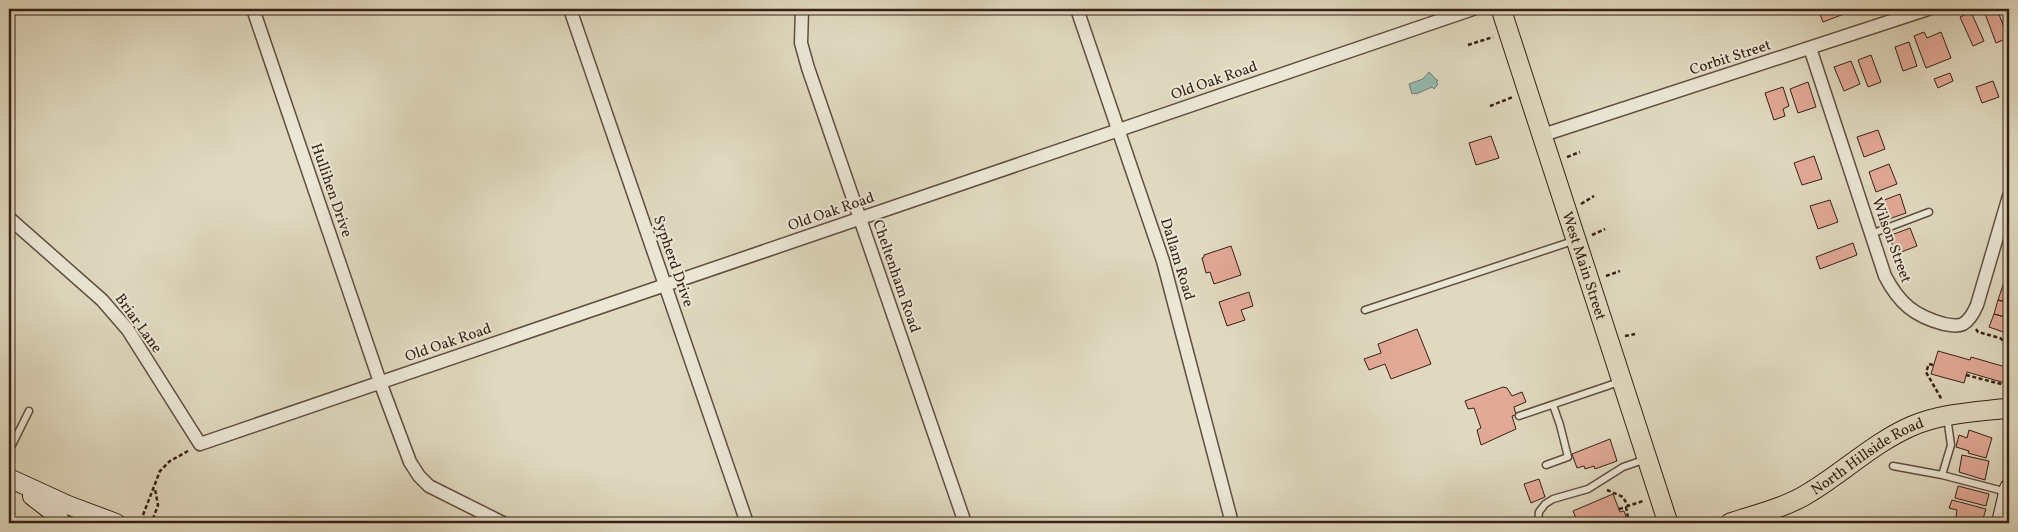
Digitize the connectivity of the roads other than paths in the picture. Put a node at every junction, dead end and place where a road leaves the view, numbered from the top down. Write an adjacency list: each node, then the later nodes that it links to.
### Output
1 (253, 9): 20 (street, Hullihen Drive)
2 (570, 9): 17 (street, Sypherd Drive)
3 (802, 9): 14 (street, Cheltenham Road)
4 (1077, 9): 9 (street, Dallam Road)
5 (1472, 9): 9 (street, Old Oak Road)
6 (1928, 9): 8 (street, Corbit Street)
7 (1510, 10): 10 (main road, West Main Street)
8 (1810, 48): 10 (street, Corbit Street); 15 (street, Wilson Street)
9 (1119, 130): 14 (street, Old Oak Road); 39 (street, Dallam Road)
10 (1543, 135): 16 (main road, West Main Street)
11 (2009, 196): 15 (street, Wilson Street)
12 (1929, 212): 15 (lane)
13 (9, 218): 26 (street, Briar Lane)
14 (860, 218): 17 (street, Old Oak Road); 38 (street, Cheltenham Road)
15 (1871, 234)
16 (1583, 237): 18 (lane); 19 (main road, West Main Street)
17 (665, 284): 20 (street, Old Oak Road); 37 (street, Sypherd Drive)
18 (1365, 310)
19 (1622, 381): 21 (lane); 28 (main road, West Main Street)
20 (380, 382): 26 (street, Old Oak Road); 36 (street, Hullihen Drive)
21 (1553, 405): 25 (lane); 29 (lane)
22 (1944, 408): 23 (main road, North Hillside Road); 31 (lane); 42 (main road, North Hillside Road)
23 (2009, 408)
24 (29, 411): 27 (lane)
25 (1519, 416)
26 (200, 444)
27 (9, 451)
28 (1648, 458): 40 (lane); 41 (main road, West Main Street)
29 (1546, 465)
30 (1893, 466): 31 (lane)
31 (1942, 475): 33 (lane)
32 (9, 480): 34 (street); 35 (street)
33 (2009, 490): 43 (street)
34 (62, 523)
35 (116, 523)
36 (503, 523)
37 (747, 523)
38 (965, 523)
39 (1232, 523)
40 (1538, 523)
41 (1668, 523)
42 (1730, 523)
43 (2001, 523)

